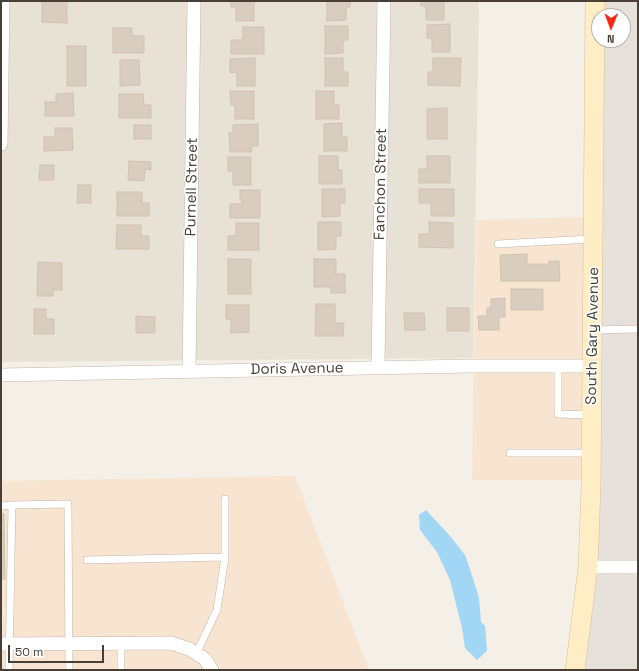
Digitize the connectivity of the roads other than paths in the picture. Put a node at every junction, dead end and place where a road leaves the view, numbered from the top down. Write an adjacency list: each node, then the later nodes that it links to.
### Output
1 (3, 1): 5 (street)
2 (194, 1): 13 (street, Purnell Street)
3 (384, 1): 12 (street, Fanchon Street)
4 (595, 1): 6 (main road, South Gary Avenue)
5 (1, 144)
6 (594, 239): 7 (lane); 9 (main road, South Gary Avenue)
7 (498, 244)
8 (638, 329): 9 (lane)
9 (594, 330): 11 (main road, South Gary Avenue)
10 (558, 366): 11 (street, Doris Avenue); 12 (street, Doris Avenue); 15 (lane)
11 (593, 366): 15 (main road, South Gary Avenue)
12 (378, 367): 13 (street, Doris Avenue)
13 (189, 372): 14 (street, Doris Avenue)
14 (1, 375)
15 (592, 415): 17 (main road, South Gary Avenue)
16 (510, 453): 17 (lane)
17 (592, 453): 23 (main road, South Gary Avenue)
18 (225, 499): 21 (lane)
19 (12, 505): 20 (lane); 26 (lane); 27 (lane)
20 (1, 506)
21 (225, 557): 22 (lane); 28 (lane)
22 (87, 560)
23 (588, 567): 24 (street); 33 (main road, South Gary Avenue)
24 (638, 567)
25 (121, 643): 27 (street); 28 (street); 31 (lane)
26 (5, 644): 27 (street); 29 (lane)
27 (69, 644): 30 (lane)
28 (196, 654): 32 (street)
29 (9, 670)
30 (69, 670)
31 (121, 670)
32 (212, 670)
33 (575, 670)

